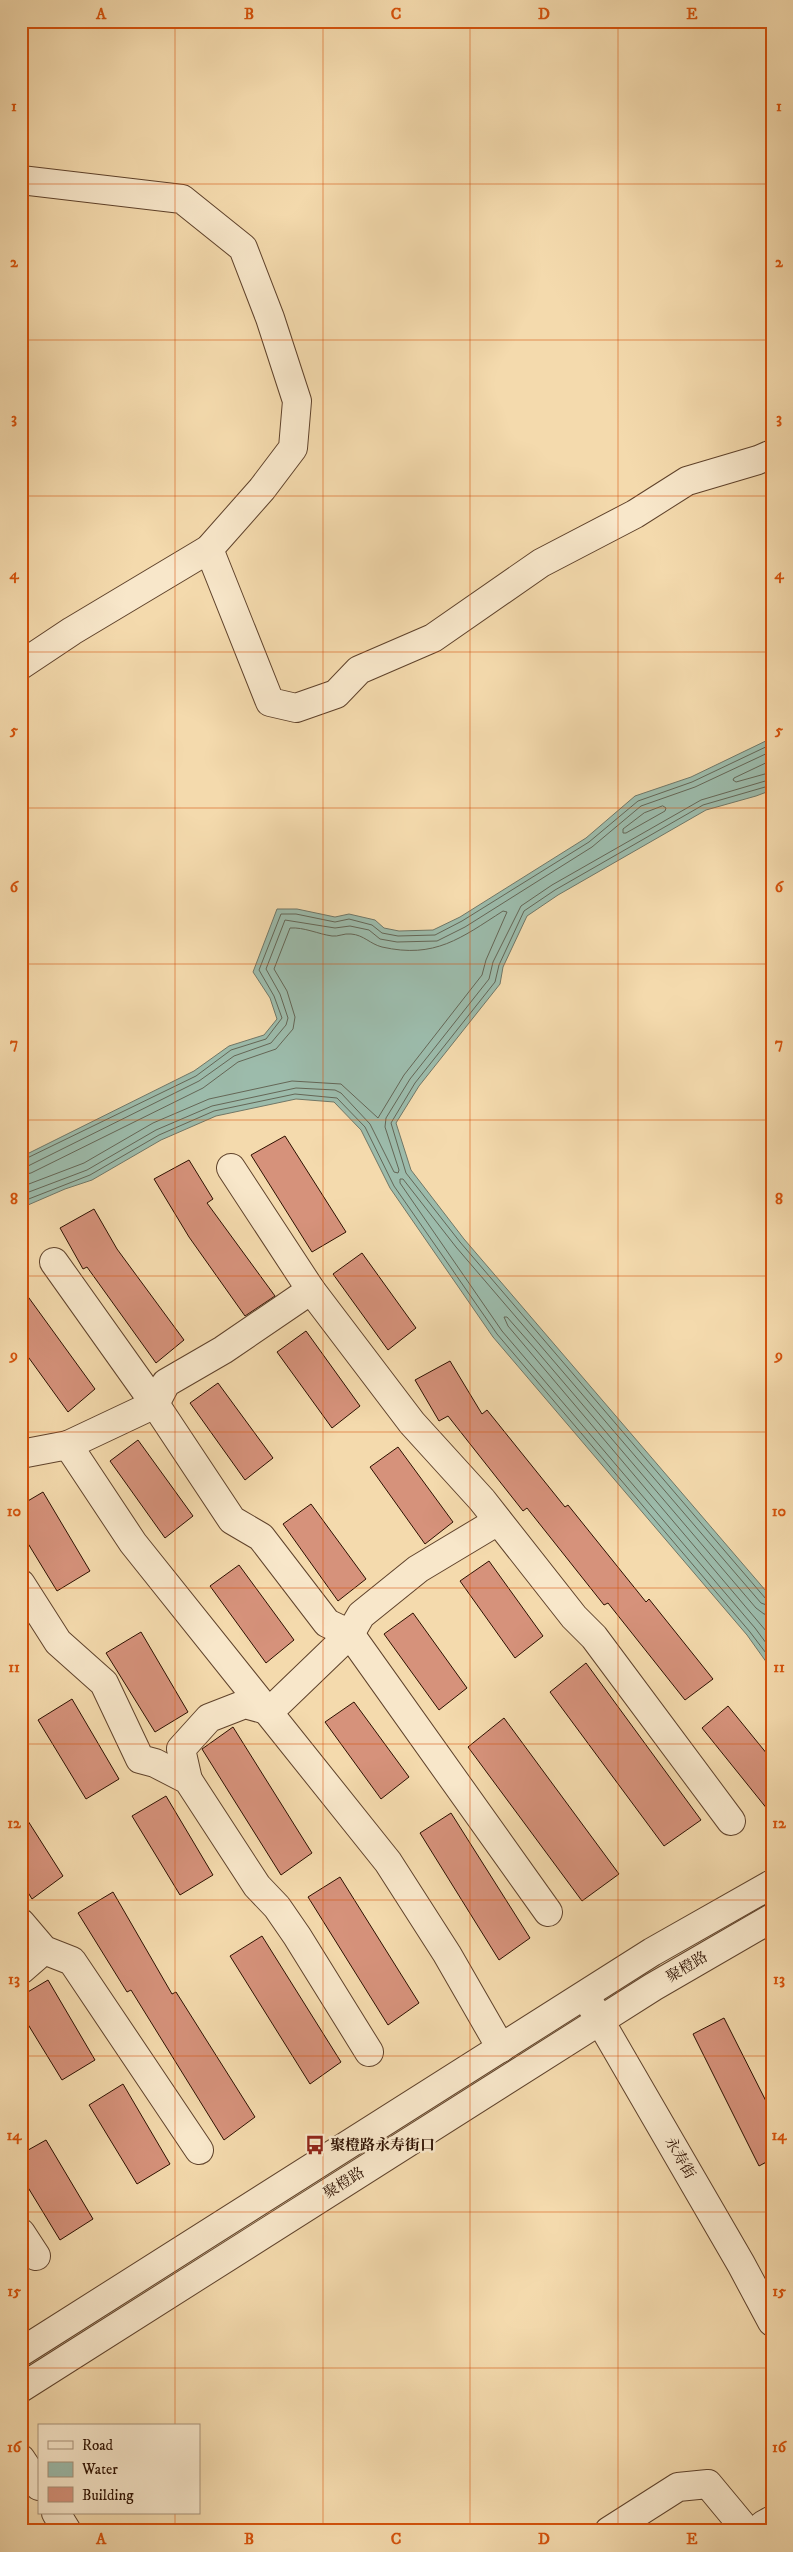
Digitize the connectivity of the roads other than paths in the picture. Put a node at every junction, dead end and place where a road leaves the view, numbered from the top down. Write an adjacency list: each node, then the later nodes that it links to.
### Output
1 (21, 180): 3 (street)
2 (772, 454): 3 (street)
3 (209, 549): 4 (street)
4 (21, 665)
5 (230, 1168): 7 (street)
6 (54, 1262): 8 (street)
7 (311, 1290): 8 (street); 11 (street)
8 (155, 1404): 9 (street); 13 (street)
9 (68, 1445): 10 (street); 14 (street)
10 (21, 1454)
11 (498, 1521): 13 (street); 16 (street)
12 (21, 1584): 15 (street)
13 (350, 1634): 14 (street); 18 (street)
14 (270, 1712): 15 (street); 25 (street)
15 (188, 1780): 26 (street)
16 (731, 1821)
17 (772, 1884): 23 (street, 聚橙路)
18 (548, 1912)
19 (772, 1918): 24 (street, 聚橙路)
20 (21, 1923): 21 (street)
21 (44, 1950): 22 (street); 27 (street)
22 (21, 1970)
23 (584, 1995): 24 (street, 永寿街); 25 (street, 聚橙路)
24 (601, 2021): 30 (street, 永寿街); 32 (street, 聚橙路)
25 (501, 2048): 31 (street, 聚橙路)
26 (369, 2052)
27 (199, 2150)
28 (21, 2233): 29 (street)
29 (36, 2256)
30 (772, 2322)
31 (21, 2352)
32 (21, 2388)
33 (21, 2458): 34 (street)
34 (38, 2484)
35 (57, 2514): 37 (street)
36 (772, 2520): 40 (street)
37 (67, 2531)
38 (609, 2531): 39 (street)
39 (747, 2531)
40 (760, 2531)

